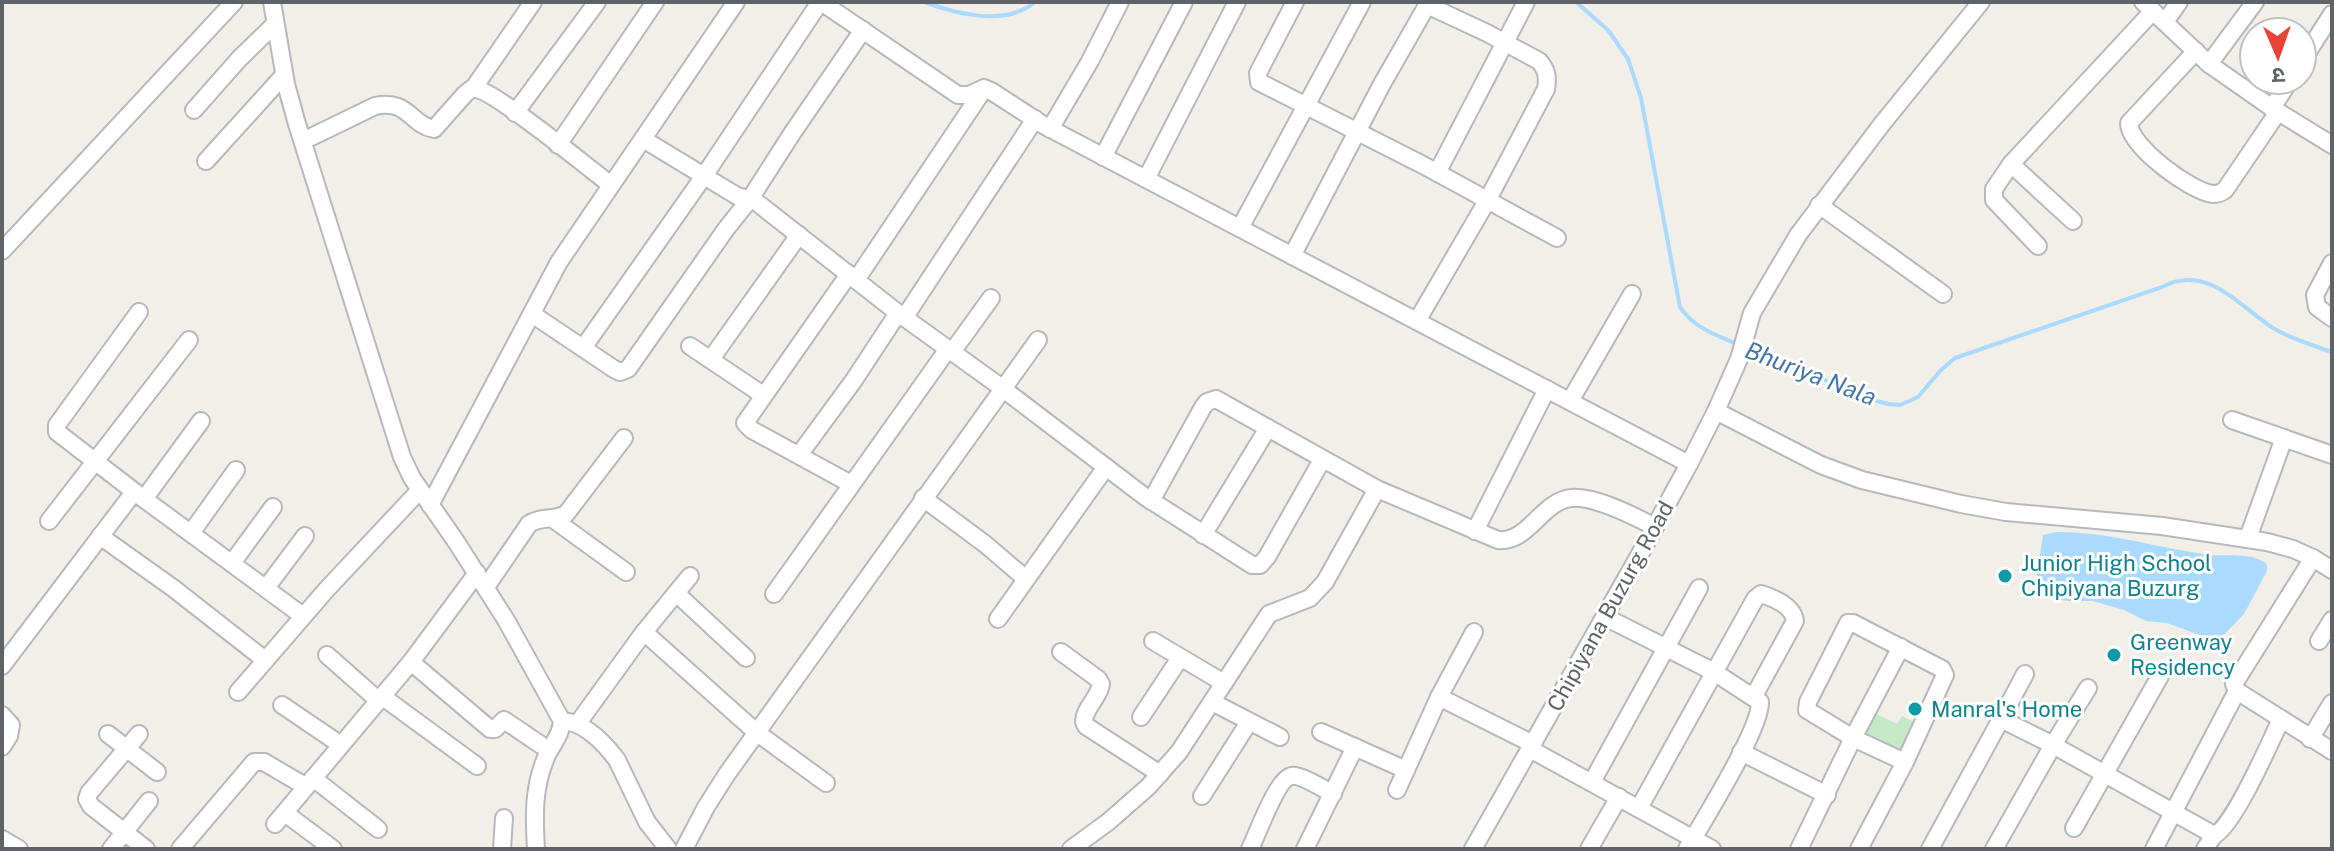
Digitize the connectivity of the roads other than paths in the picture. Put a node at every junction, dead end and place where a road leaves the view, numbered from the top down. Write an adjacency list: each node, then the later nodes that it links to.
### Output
1 (234, 2): 56 (street)
2 (272, 2): 20 (street)
3 (533, 2): 28 (street)
4 (597, 2): 33 (street)
5 (655, 2): 40 (street)
6 (736, 2): 37 (street)
7 (821, 2): 21 (street); 45 (street)
8 (1120, 2): 35 (street)
9 (1184, 2): 41 (street)
10 (1237, 2): 46 (street)
11 (1295, 2): 30 (street)
12 (1362, 2): 30 (street)
13 (1526, 2): 23 (street)
14 (1981, 2): 50 (street, Chipiyana Buzurg Road)
15 (2179, 2): 18 (street)
16 (2255, 2): 25 (street)
17 (1428, 4): 23 (street); 36 (street)
18 (2154, 12): 24 (street); 43 (street)
19 (2332, 14): 22 (street)
20 (275, 24): 26 (street); 31 (street)
21 (863, 30): 27 (street); 48 (street)
22 (2318, 36)
23 (1505, 42): 44 (street); 49 (street)
24 (2196, 51): 25 (street); 32 (street)
25 (2209, 64): 32 (street)
26 (284, 75): 38 (street); 42 (street)
27 (984, 88): 34 (street); 59 (street)
28 (473, 89): 33 (street); 38 (street)
29 (2282, 96): 32 (street)
30 (1306, 105): 36 (street); 52 (street)
31 (194, 110)
32 (2275, 110): 39 (street)
33 (515, 113): 40 (street)
34 (1035, 119): 35 (street); 65 (street)
35 (1050, 129): 41 (street)
36 (1357, 132): 44 (street); 57 (street)
37 (643, 139): 45 (street); 47 (street)
38 (303, 141): 94 (street)
39 (2331, 142)
40 (558, 145): 47 (street)
41 (1103, 157): 46 (street)
42 (206, 161)
43 (2011, 164): 51 (street); 55 (street)
44 (1437, 173): 49 (street)
45 (704, 176): 48 (street); 71 (street)
46 (1146, 179): 52 (street)
47 (611, 185): 64 (street)
48 (750, 199): 53 (street); 71 (street)
49 (1487, 201): 54 (street); 67 (street)
50 (1819, 205): 61 (street); 78 (street, Chipiyana Buzurg Road)
51 (2073, 221)
52 (1240, 228): 57 (street)
53 (799, 235): 59 (street); 73 (street)
54 (1557, 238)
55 (2038, 246)
56 (2, 251)
57 (1292, 256): 67 (street)
58 (2332, 263): 66 (street)
59 (852, 277): 65 (street); 76 (street)
60 (1632, 294): 77 (street)
61 (1943, 294)
62 (991, 298): 72 (street)
63 (139, 312): 87 (street)
64 (532, 314): 71 (street); 94 (street)
65 (901, 316): 72 (street); 84 (street)
66 (2332, 318)
67 (1417, 321): 75 (street)
68 (189, 340): 87 (street)
69 (1038, 340): 74 (street)
70 (690, 346): 73 (street)
71 (583, 348)
72 (950, 350): 74 (street); 91 (street)
73 (711, 359): 76 (street)
74 (1003, 389): 89 (street); 95 (street)
75 (1547, 389): 77 (street); 101 (street)
76 (763, 395): 84 (street)
77 (1570, 401): 88 (street)
78 (1716, 411): 88 (street, Chipiyana Buzurg Road); 106 (street)
79 (2232, 420): 83 (street)
80 (201, 421): 93 (street)
81 (1268, 428): 86 (street); 96 (street); 103 (street)
82 (624, 438): 98 (street)
83 (2284, 438): 85 (street); 106 (street)
84 (799, 455): 91 (street)
85 (2332, 455)
86 (1322, 460): 92 (street); 103 (street)
87 (95, 462): 93 (street); 99 (street)
88 (1689, 464): 100 (street, Chipiyana Buzurg Road)
89 (1106, 467): 96 (street); 112 (street)
90 (236, 470): 102 (street)
91 (851, 484): 117 (street)
92 (1377, 489): 101 (street); 138 (street)
93 (139, 495): 102 (street); 104 (street)
94 (425, 498): 113 (street); 118 (street)
95 (923, 498): 112 (street); 154 (street)
96 (1151, 501): 103 (street)
97 (273, 507): 108 (street)
98 (553, 519): 110 (street); 113 (street)
99 (49, 521)
100 (1655, 527): 101 (street); 119 (street, Chipiyana Buzurg Road)
101 (1475, 531)
102 (191, 533): 108 (street)
103 (1203, 535)
104 (100, 536): 132 (street); 134 (street)
105 (305, 536): 114 (street)
106 (2248, 538): 107 (street)
107 (2313, 558): 109 (street); 140 (street)
108 (232, 563): 114 (street)
109 (2332, 570)
110 (626, 572)
111 (690, 576): 116 (street)
112 (1026, 579): 120 (street)
113 (481, 580): 133 (street); 152 (street)
114 (266, 588): 118 (street)
115 (1699, 588): 127 (street)
116 (676, 593): 122 (street); 130 (street)
117 (774, 594)
118 (303, 616): 132 (street)
119 (1605, 617): 127 (street); 166 (street, Chipiyana Buzurg Road)
120 (998, 619)
121 (2332, 620): 125 (street)
122 (644, 632): 152 (street); 154 (street)
123 (1474, 632): 143 (street)
124 (1153, 641): 131 (street)
125 (2319, 641)
126 (1901, 647): 159 (street); 159 (street); 170 (street)
127 (1668, 648): 135 (street); 177 (street)
128 (1061, 652): 175 (street)
129 (327, 655): 144 (street)
130 (746, 658)
131 (1180, 658): 138 (street); 149 (street)
132 (265, 660): 141 (street)
133 (411, 662): 144 (street); 162 (street)
134 (2, 666)
135 (1714, 672): 142 (street); 142 (street); 185 (street)
136 (2025, 674): 150 (street)
137 (2160, 676): 174 (street)
138 (1224, 683): 145 (street)
139 (2088, 688): 163 (street)
140 (2237, 691): 151 (street); 186 (street)
141 (238, 692)
142 (1754, 696): 169 (street)
143 (1439, 697): 166 (street); 172 (street)
144 (381, 699): 161 (street); 171 (street)
145 (1212, 702): 153 (street); 175 (street)
146 (2332, 703): 160 (street)
147 (282, 705): 161 (street)
148 (2, 715): 164 (street)
149 (1141, 717)
150 (2001, 719): 163 (street); 211 (street)
151 (2281, 719): 160 (street); 192 (street)
152 (570, 722): 200 (street); 201 (street)
153 (1249, 722): 158 (street); 182 (street)
154 (756, 732): 178 (street); 202 (street)
155 (1321, 732): 165 (street)
156 (108, 734): 167 (street)
157 (139, 734): 167 (street)
158 (1280, 737)
159 (1853, 738): 170 (street); 181 (street)
160 (2310, 739): 168 (street)
161 (341, 745): 176 (street)
162 (541, 745)
163 (2053, 745): 174 (street); 212 (street)
164 (2, 747)
165 (1355, 747): 172 (street); 180 (street)
166 (1531, 747): 177 (street); 206 (street, Chipiyana Buzurg Road)
167 (126, 749): 173 (street); 190 (street)
168 (2332, 751)
169 (1741, 752): 181 (street); 193 (street)
170 (1905, 762): 210 (street)
171 (477, 766)
172 (1406, 770): 179 (street)
173 (157, 772)
174 (2104, 773): 186 (street); 188 (street)
175 (1160, 774): 203 (street)
176 (309, 782): 189 (street); 197 (street); 198 (street)
177 (1592, 782): 183 (street)
178 (826, 783)
179 (1397, 790)
180 (1333, 794): 204 (street); 205 (street)
181 (1827, 795): 209 (street)
182 (1202, 796)
183 (1619, 797): 185 (street); 207 (street)
184 (149, 801): 190 (street)
185 (1639, 808): 193 (street)
186 (2174, 813): 192 (street); 213 (street)
187 (504, 818): 199 (street)
188 (2074, 828)
189 (378, 829)
190 (125, 833): 195 (street); 196 (street)
191 (2, 839): 194 (street)
192 (2210, 842)
193 (1690, 844): 208 (street)
194 (19, 849)
195 (111, 849)
196 (146, 849)
197 (180, 849)
198 (333, 849)
199 (502, 849)
200 (536, 849)
201 (668, 849)
202 (684, 849)
203 (1071, 849)
204 (1250, 849)
205 (1305, 849)
206 (1473, 849)
207 (1589, 849)
208 (1712, 849)
209 (1799, 849)
210 (1859, 849)
211 (1930, 849)
212 (1994, 849)
213 (2154, 849)

